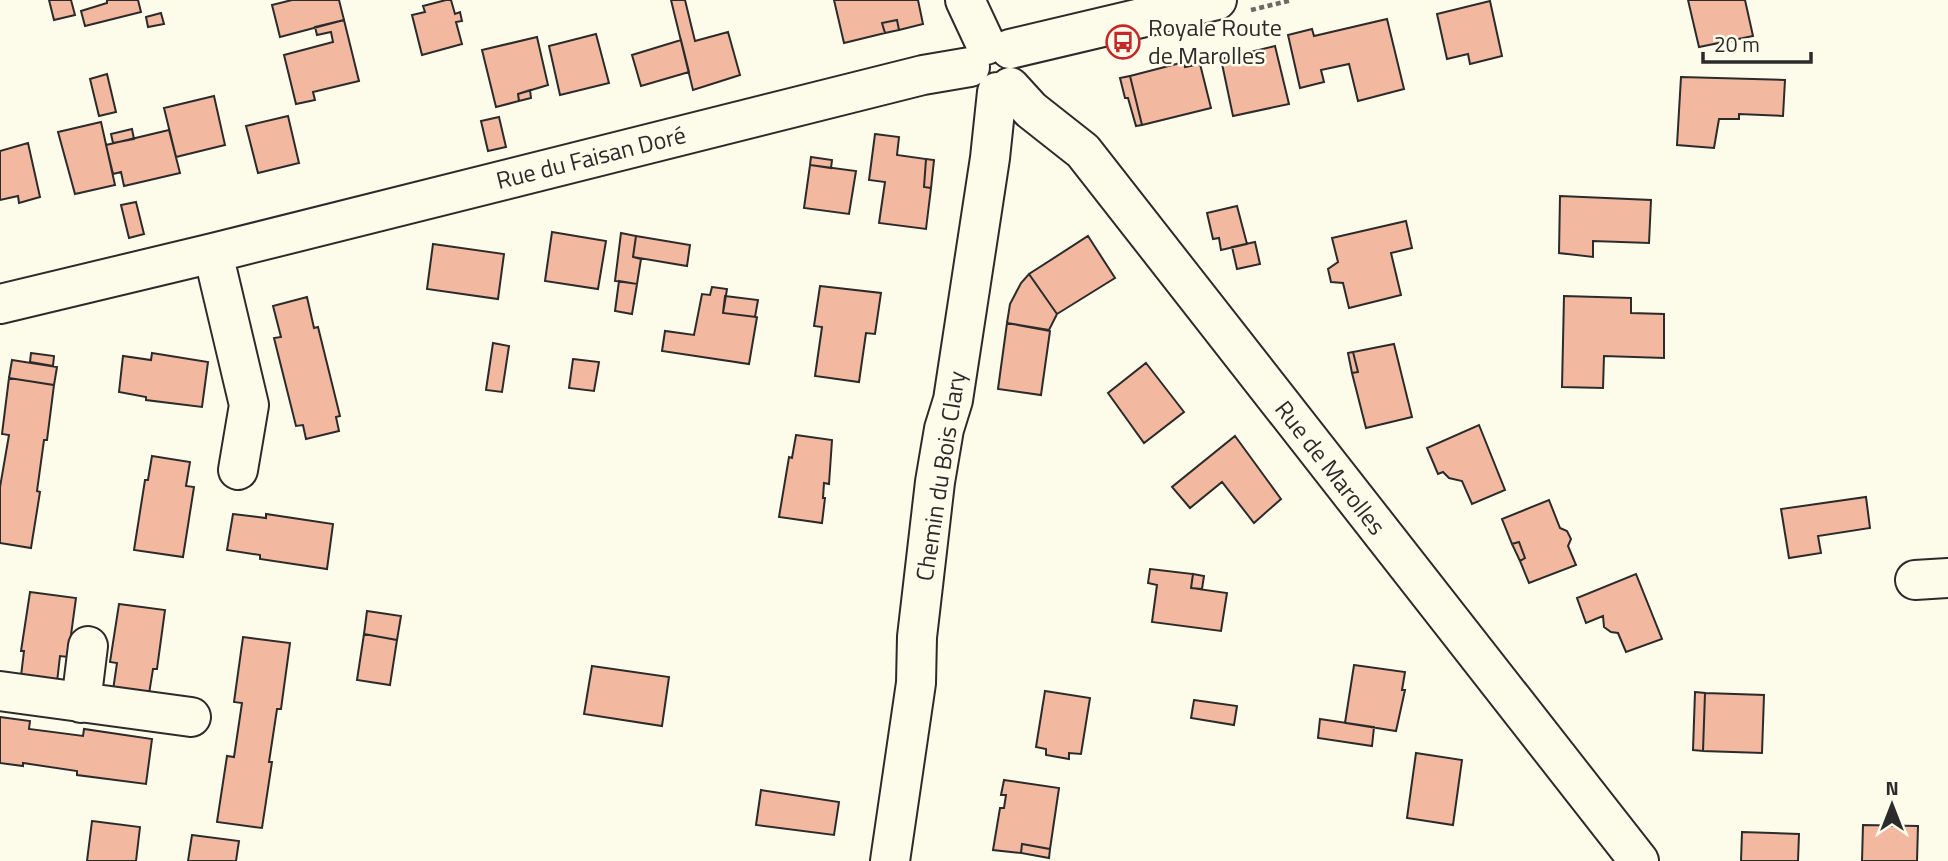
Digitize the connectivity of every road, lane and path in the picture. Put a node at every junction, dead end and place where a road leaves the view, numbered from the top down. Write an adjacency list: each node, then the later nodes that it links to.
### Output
1 (965, 0): 3 (street, Rue de Marolles)
2 (1217, 0): 3 (street, Rue du Faisan Doré)
3 (995, 68): 4 (street, Rue de Marolles); 5 (street, Chemin du Bois Clary); 6 (street, Rue du Faisan Doré)
4 (1051, 124): 5 (street); 14 (street, Rue de Marolles)
5 (990, 158): 13 (street, Chemin du Bois Clary)
6 (214, 253): 7 (street, Rue du Faisan Doré); 8 (street)
7 (0, 303)
8 (239, 470)
9 (88, 646): 11 (street)
10 (0, 691): 11 (street)
11 (81, 703): 12 (street)
12 (191, 717)
13 (890, 861)
14 (1639, 861)

